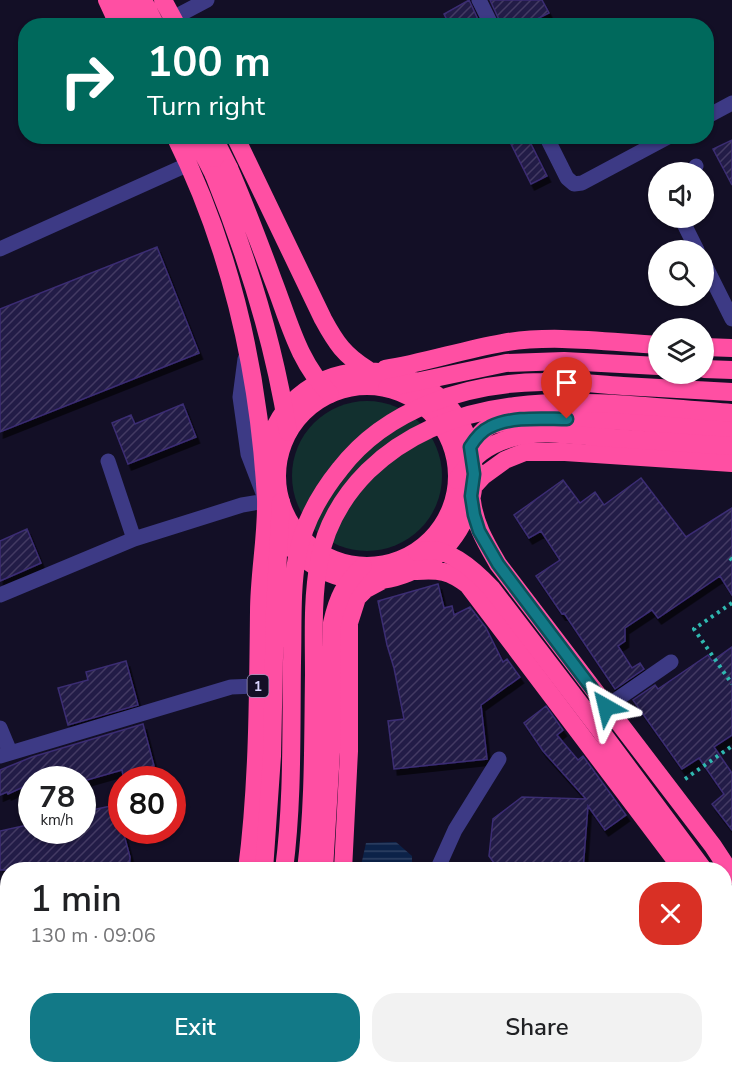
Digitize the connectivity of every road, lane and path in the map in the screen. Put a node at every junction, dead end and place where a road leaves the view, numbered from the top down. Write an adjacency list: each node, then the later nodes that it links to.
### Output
1 (107, 0): 7 (highway)
2 (124, 0): 8 (highway)
3 (143, 0): 9 (highway)
4 (163, 0): 10 (highway)
5 (207, 0): 11 (lane)
6 (480, 0): 12 (lane)
7 (115, 18)
8 (133, 18)
9 (152, 18)
10 (173, 18)
11 (181, 18)
12 (488, 18)
13 (732, 103): 14 (lane)
14 (714, 113)
15 (179, 144): 21 (highway, 1)
16 (200, 144): 22 (highway)
17 (215, 144): 22 (highway)
18 (239, 144): 33 (highway)
19 (550, 144): 20 (lane)
20 (655, 144)
21 (189, 164): 23 (lane); 27 (highway, 1)
22 (222, 172): 37 (highway, bridge); 40 (highway, bridge)
23 (0, 249)
24 (714, 277): 25 (lane)
25 (726, 294): 26 (lane)
26 (732, 319)
27 (247, 343): 45 (highway, 1); 47 (lane)
28 (648, 344): 33 (highway)
29 (714, 347): 30 (highway)
30 (732, 348)
31 (648, 365): 35 (highway, bridge)
32 (714, 369): 34 (highway)
33 (373, 370): 42 (highway); 45 (highway)
34 (732, 370)
35 (387, 388): 37 (highway); 46 (highway, bridge)
36 (732, 392): 66 (highway, bridge)
37 (330, 394): 40 (highway)
38 (732, 413): 67 (highway, bridge)
39 (732, 430): 42 (highway)
40 (288, 432): 47 (highway)
41 (732, 446): 46 (highway, bridge)
42 (470, 447): 46 (highway)
43 (108, 461): 48 (lane)
44 (732, 463): 46 (highway)
45 (264, 465): 47 (highway, 1)
46 (467, 488): 49 (highway); 51 (highway); 58 (highway)
47 (274, 502): 48 (lane); 50 (highway, bridge); 52 (highway); 57 (highway, 1); 65 (highway, bridge)
48 (134, 539): 53 (lane)
49 (417, 552): 50 (highway); 72 (highway, bridge)
50 (363, 566): 68 (highway, bridge)
51 (414, 571): 52 (highway); 71 (highway)
52 (383, 580): 69 (highway)
53 (0, 595)
54 (732, 603): 56 (path)
55 (671, 662): 58 (lane)
56 (732, 684)
57 (258, 686): 61 (lane); 64 (highway, 1)
58 (606, 707): 63 (highway)
59 (0, 728): 61 (lane)
60 (732, 746): 63 (path)
61 (5, 754)
62 (499, 759): 70 (lane)
63 (669, 790): 73 (highway)
64 (248, 862)
65 (265, 862)
66 (285, 862)
67 (306, 862)
68 (325, 862)
69 (343, 862)
70 (441, 862)
71 (677, 862)
72 (699, 862)
73 (723, 862)

